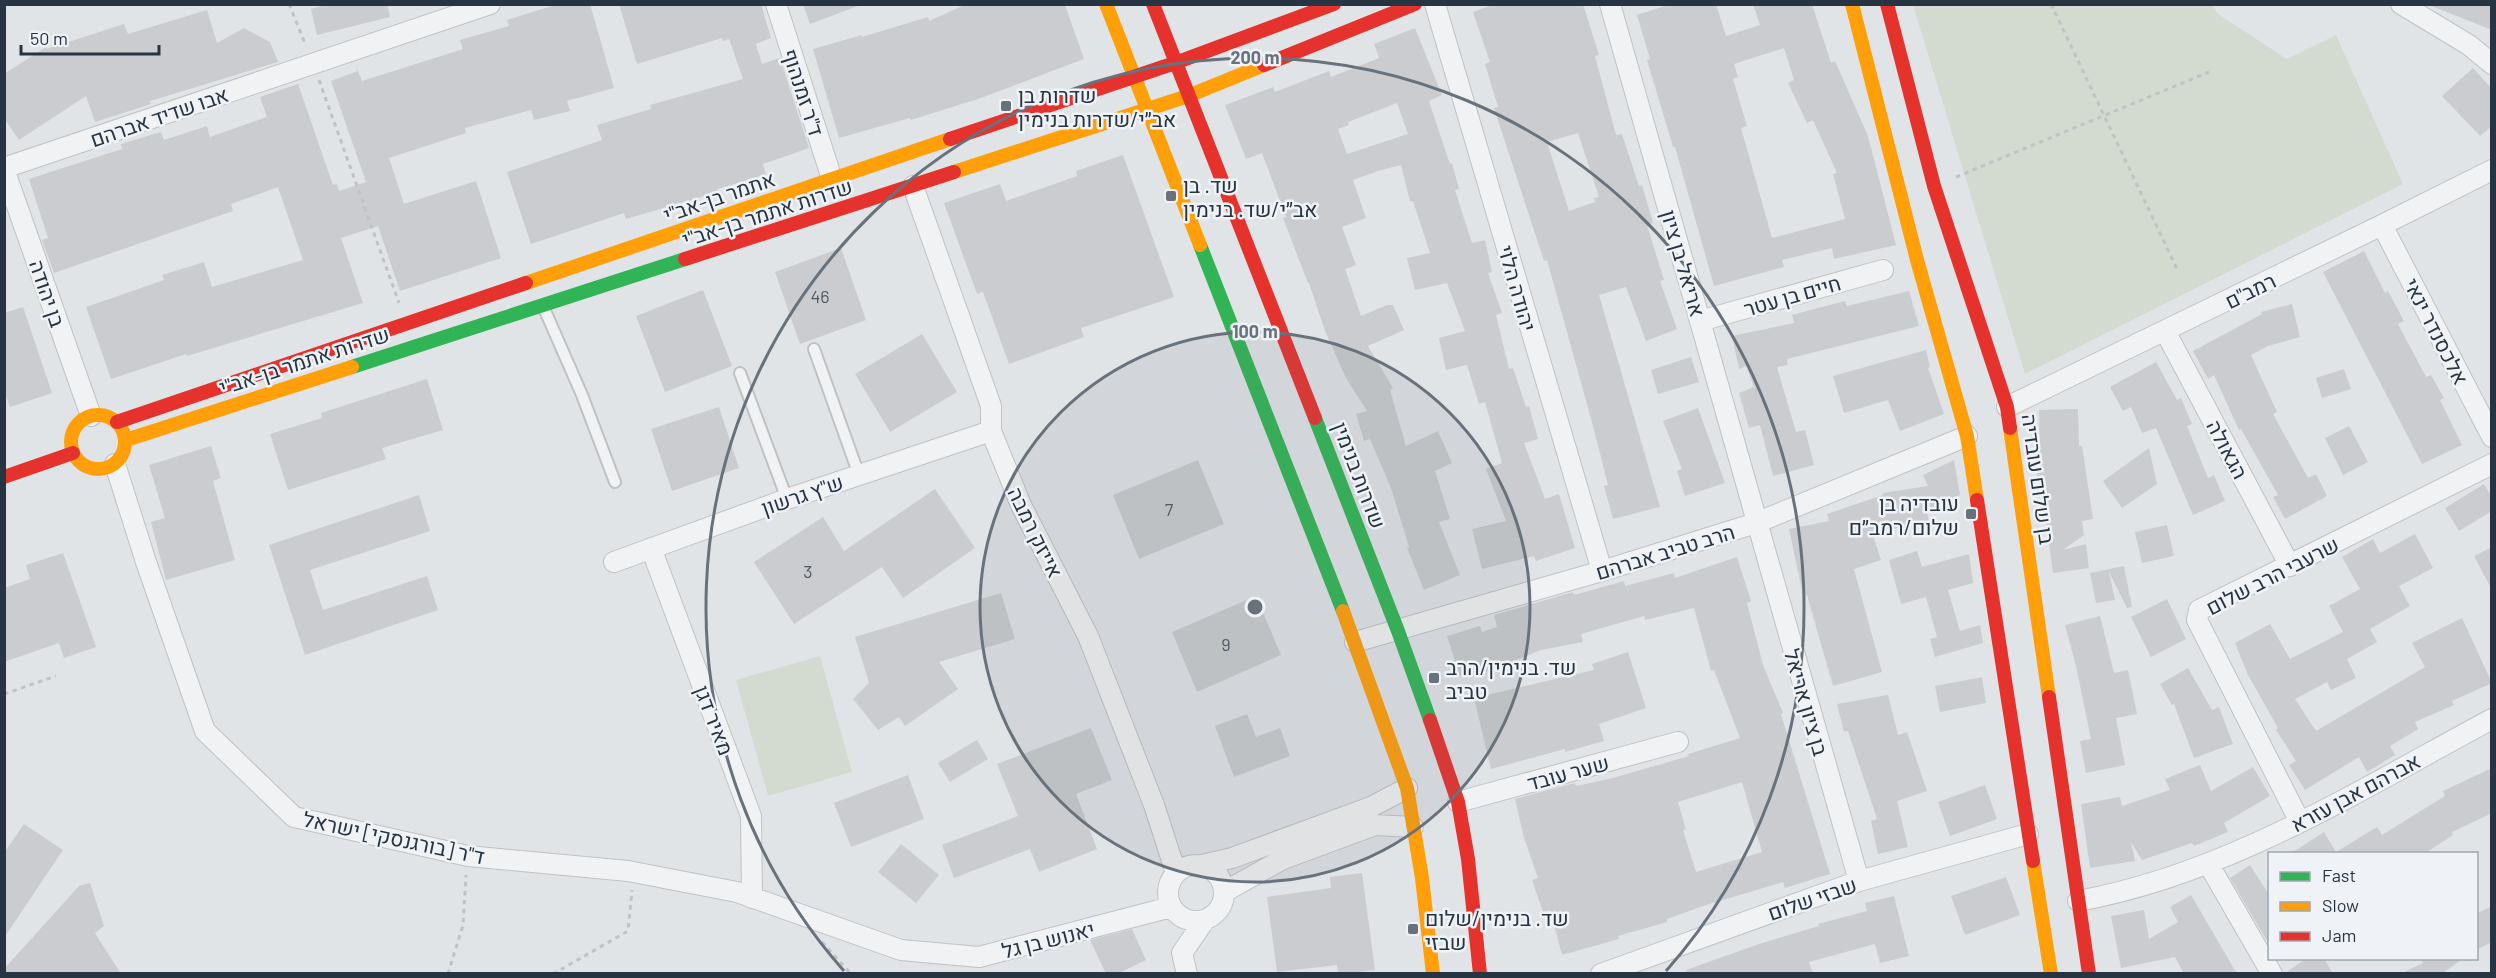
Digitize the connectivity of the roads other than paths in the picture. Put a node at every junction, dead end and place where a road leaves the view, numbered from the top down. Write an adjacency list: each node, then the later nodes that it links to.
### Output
1 (490, 4): 17 (street, אבו שדיד אברהם)
2 (776, 4): 19 (street, ד"ר זמנהוף)
3 (1106, 4): 14 (main road)
4 (1153, 4): 12 (main road, שדרות בנימין)
5 (1334, 4): 12 (main road, אתמר בן-אב"י)
6 (1414, 4): 15 (main road, שדרות אתמר בן-אב"י)
7 (1435, 4): 48 (street, יהודה הלוי)
8 (1610, 4): 24 (street, אריאל בן ציון)
9 (1852, 4): 33 (main road)
10 (1887, 4): 28 (main road, בן שלום עובדיה)
11 (2401, 4): 13 (street)
12 (1175, 63): 14 (main road, אתמר בן-אב"י); 15 (main road, שדרות בנימין)
13 (2492, 64)
14 (1134, 77): 16 (main road); 19 (main road, אתמר בן-אב"י)
15 (1188, 96): 16 (main road, שדרות אתמר בן-אב"י); 49 (main road, שדרות בנימין)
16 (1146, 110): 20 (main road, שדרות אתמר בן-אב"י); 50 (main road)
17 (4, 168): 29 (street, בן יהודה)
18 (2492, 170): 21 (street, רמב"ם)
19 (832, 179): 30 (main road, אתמר בן-אב"י)
20 (913, 186): 23 (main road, שדרות אתמר בן-אב"י); 31 (street, אייזק רמבה)
21 (2382, 225): 25 (street, רמב"ם); 34 (street, אלכסנדר ינאי)
22 (1883, 270): 24 (street, חיים בן עטר)
23 (543, 306): 36 (main road, שדרות אתמר בן-אב"י); 42 (lane)
24 (1700, 321): 44 (street, אריאל בן ציון)
25 (2165, 331): 28 (street, רמב"ם); 47 (street, הגאולה)
26 (814, 349): 40 (lane)
27 (740, 373): 43 (lane)
28 (2007, 407): 64 (main road, בן שלום עובדיה)
29 (91, 416): 30 (main road); 32 (main road)
30 (117, 422): 36 (main road)
31 (991, 431): 40 (street, ש"ץ גרשון); 60 (street, אייזק רמבה)
32 (73, 433): 35 (main road); 37 (main road)
33 (1966, 436): 44 (street, הרב טביב אברהם); 57 (main road)
34 (2492, 436)
35 (53, 440)
36 (126, 440): 38 (main road)
37 (73, 453): 38 (main road); 41 (main road)
38 (115, 464): 63 (street, ד"ר [בורגנסקי] ישראל)
39 (2492, 464): 47 (street, שרעבי הרב שלום)
40 (859, 475): 43 (street, ש"ץ גרשון)
41 (4, 477)
42 (615, 483)
43 (787, 499): 45 (street, ש"ץ גרשון)
44 (1756, 523): 48 (street, הרב טביב אברהם); 61 (street, בן ציון אריאל)
45 (651, 548): 46 (street, ש"ץ גרשון); 63 (street, מאיר דגן)
46 (614, 562)
47 (2290, 566): 55 (street, שרעבי הרב שלום)
48 (1602, 571): 49 (street, הרב טביב אברהם)
49 (1398, 631): 50 (street, הרב טביב אברהם); 54 (main road, שדרות בנימין)
50 (1355, 642): 53 (main road)
51 (2492, 719): 55 (street, אברהם אבן עזרא)
52 (1678, 742): 54 (street, שער עובד)
53 (1407, 788): 56 (main road); 58 (street)
54 (1458, 802): 67 (main road, שדרות בנימין)
55 (2300, 822): 59 (street, אברהם אבן עזרא)
56 (1413, 827): 62 (street); 69 (main road)
57 (2028, 834): 61 (street, שבזי שלום); 72 (main road)
58 (1202, 865): 60 (street); 62 (street)
59 (2209, 865): 64 (street, אברהם אבן עזרא); 74 (street)
60 (1176, 873): 65 (street)
61 (1859, 881): 71 (street, שבזי שלום)
62 (1224, 892): 66 (street)
63 (752, 898): 65 (street, יאנוש בן גל)
64 (2078, 901): 73 (main road, בן שלום עובדיה)
65 (1171, 908): 66 (street)
66 (1204, 921): 68 (street)
67 (1480, 966): 70 (street)
68 (1187, 974)
69 (1433, 974)
70 (1493, 974)
71 (1601, 974)
72 (2052, 974)
73 (2089, 974)
74 (2272, 974)

